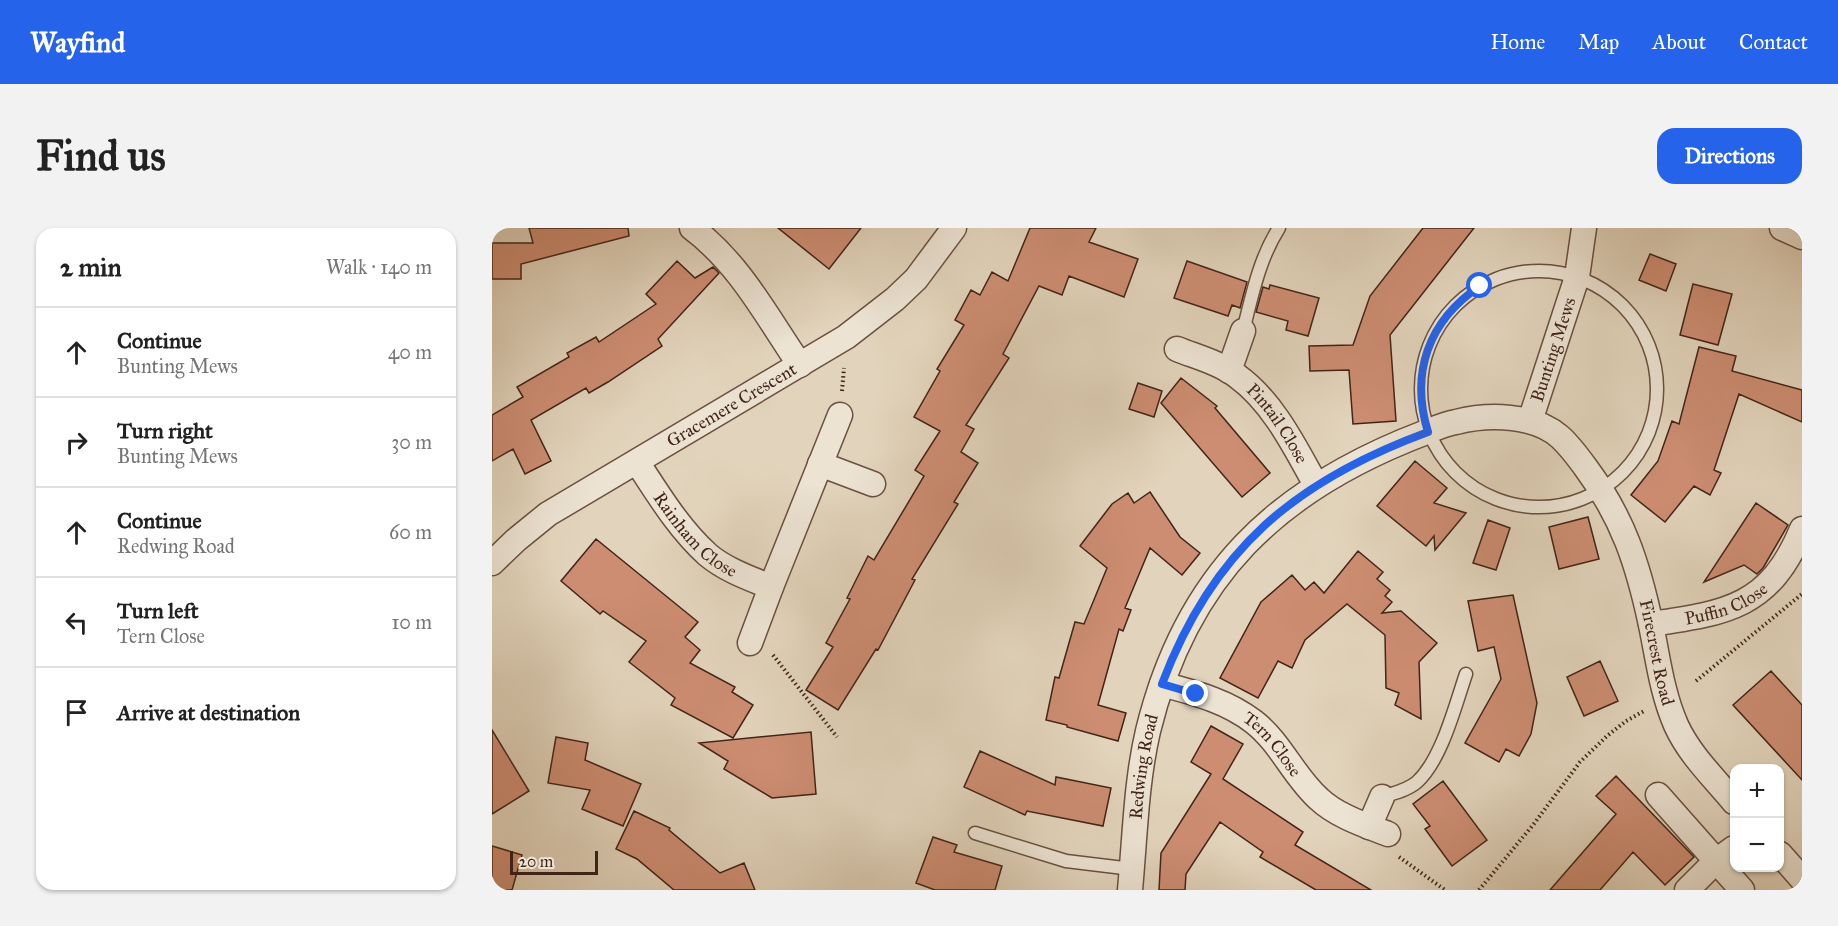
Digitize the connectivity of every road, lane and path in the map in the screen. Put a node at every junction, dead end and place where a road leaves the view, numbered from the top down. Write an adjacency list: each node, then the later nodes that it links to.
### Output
1 (692, 228): 11 (street)
2 (954, 228): 9 (street, Gracemere Crescent)
3 (1279, 228): 8 (lane)
4 (1584, 228): 7 (street, Bunting Mews)
5 (1782, 228): 6 (street)
6 (1802, 237)
7 (1577, 277): 14 (street, Bunting Mews); 15 (lane, Bunting Mews); 20 (lane, Bunting Mews)
8 (1243, 331): 12 (street, Pintail Close)
9 (846, 338): 11 (street, Gracemere Crescent); 13 (path)
10 (1177, 349): 12 (street, Pintail Close)
11 (800, 365): 16 (street, Gracemere Crescent)
12 (1229, 371): 19 (street, Pintail Close)
13 (840, 415): 17 (street)
14 (1530, 421): 15 (street, Bunting Mews); 20 (street, Bunting Mews)
15 (1428, 432): 19 (street, Bunting Mews); 20 (lane, Bunting Mews)
16 (637, 462): 22 (street, Gracemere Crescent); 23 (street, Rainham Close)
17 (820, 464): 18 (street); 23 (street)
18 (873, 484)
19 (1316, 485): 29 (street, Redwing Road)
20 (1602, 489): 25 (street, Firecrest Road)
21 (1802, 529): 25 (street, Puffin Close)
22 (492, 563)
23 (771, 587): 26 (street)
24 (1802, 594): 28 (path)
25 (1651, 624): 34 (street, Firecrest Road)
26 (752, 637): 31 (path)
27 (1467, 674): 33 (lane)
28 (1696, 681)
29 (1162, 684): 35 (street, Tern Close); 40 (street, Redwing Road)
30 (1646, 710): 42 (path)
31 (837, 737)
32 (1658, 795): 37 (street)
33 (1382, 797): 35 (street)
34 (1730, 797)
35 (1378, 831): 41 (path)
36 (975, 833): 40 (lane)
37 (1725, 854): 43 (street); 44 (street)
38 (1784, 859): 39 (street)
39 (1802, 879)
40 (1131, 880)
41 (1445, 890)
42 (1479, 890)
43 (1687, 890)
44 (1742, 890)

